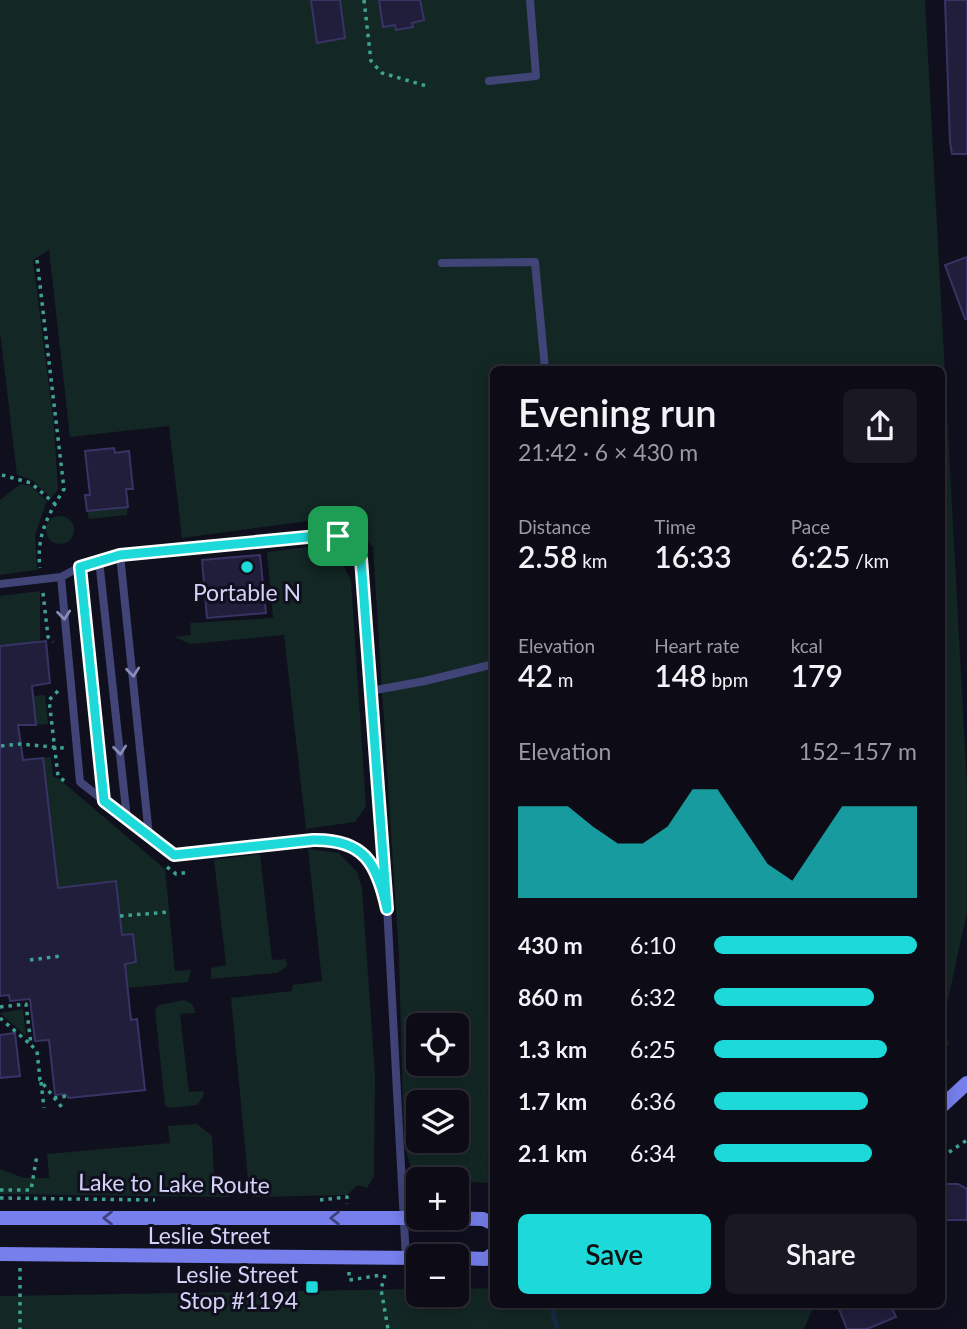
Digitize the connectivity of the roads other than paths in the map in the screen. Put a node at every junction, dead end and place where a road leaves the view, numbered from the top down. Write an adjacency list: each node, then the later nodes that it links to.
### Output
1 (530, 0): 2 (lane)
2 (489, 81)
3 (442, 264): 4 (lane)
4 (545, 366)
5 (120, 555): 6 (lane); 11 (lane); 14 (lane, one-way to 14)
6 (99, 560): 7 (lane); 13 (lane, one-way to 13)
7 (80, 567): 8 (lane); 12 (lane)
8 (61, 577): 9 (lane); 12 (lane, one-way to 12)
9 (0, 584)
10 (490, 665): 11 (lane)
11 (370, 691): 15 (lane)
12 (104, 801): 13 (lane)
13 (127, 819): 14 (lane)
14 (149, 836): 15 (lane)
15 (387, 909): 18 (lane)
16 (967, 1083): 17 (main road)
17 (945, 1103)
18 (407, 1167)
19 (0, 1218): 20 (main road, Leslie Street, one-way to 19)
20 (406, 1218)
21 (469, 1219): 22 (main road)
22 (490, 1222)
23 (0, 1254): 26 (main road, Leslie Street)
24 (490, 1256): 25 (main road)
25 (469, 1258)
26 (406, 1259)

